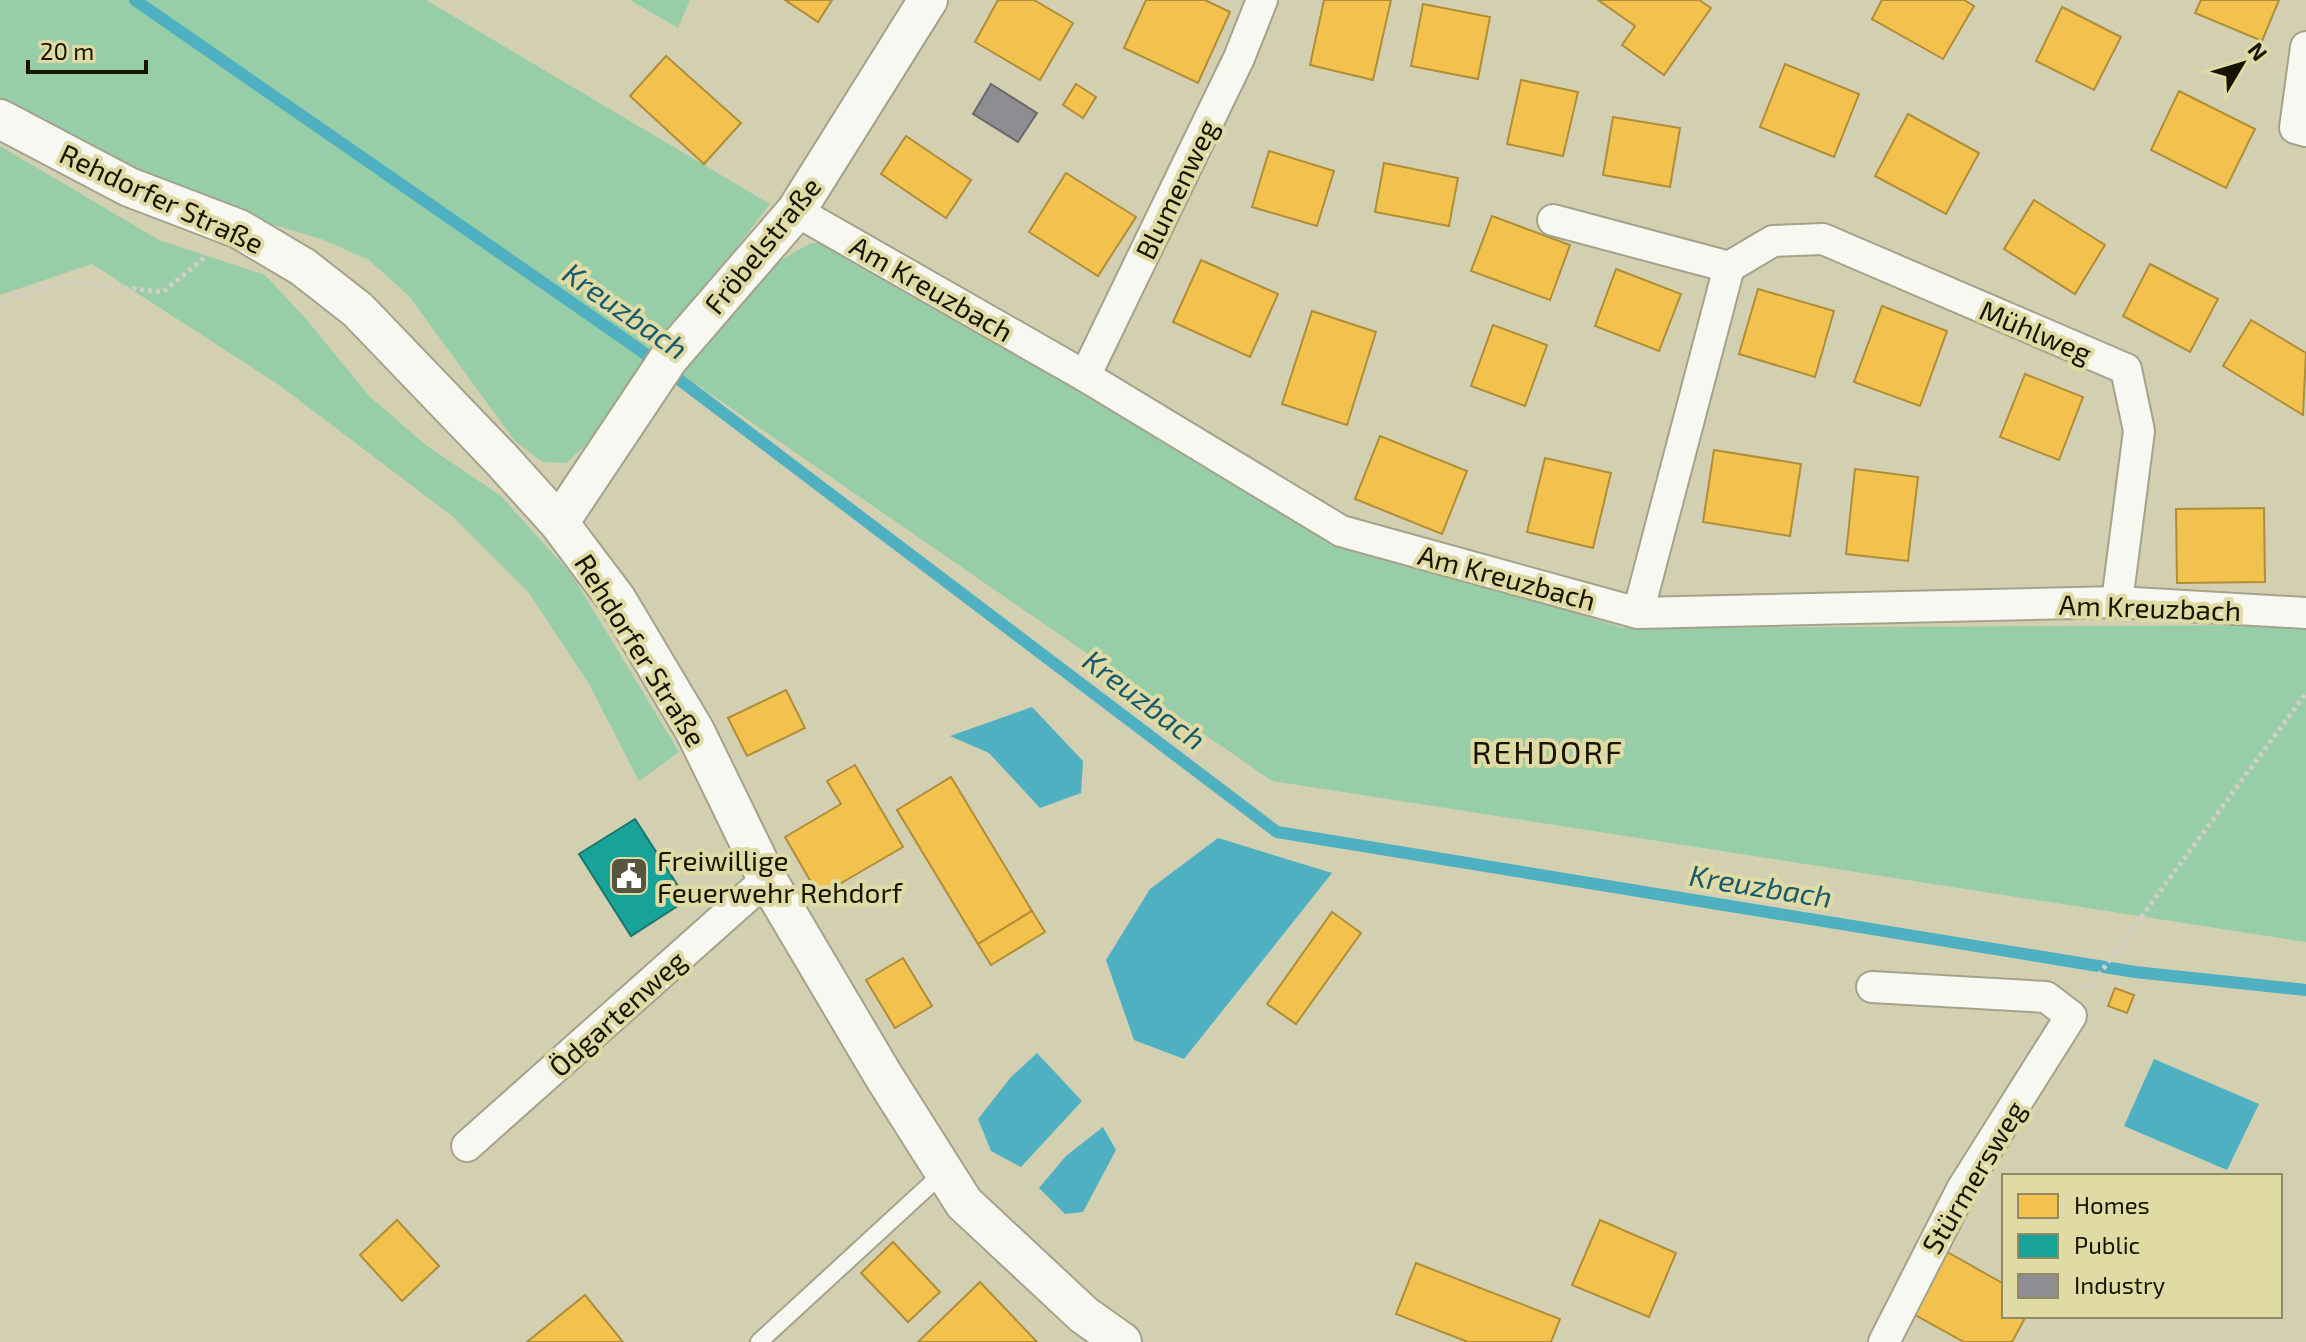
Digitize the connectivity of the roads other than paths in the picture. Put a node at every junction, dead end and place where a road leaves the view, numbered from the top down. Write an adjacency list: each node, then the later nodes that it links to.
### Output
1 (928, 0): 6 (street, Fröbelstraße)
2 (1262, 0): 9 (street, Blumenweg)
3 (2306, 47): 5 (street)
4 (0, 119): 10 (street, Rehdorfer Straße)
5 (2306, 131)
6 (796, 211): 9 (street, Am Kreuzbach); 10 (street, Fröbelstraße)
7 (1553, 220): 8 (street)
8 (1729, 267): 11 (street, Mühlweg); 12 (street)
9 (1085, 376): 12 (street, Am Kreuzbach)
10 (559, 523): 14 (street, Rehdorfer Straße)
11 (2117, 602): 12 (street, Am Kreuzbach); 13 (street, Am Kreuzbach)
12 (1638, 613)
13 (2306, 613)
14 (767, 879): 16 (street, Ödgartenweg); 17 (street, Rehdorfer Straße)
15 (1872, 987): 20 (street, Stürmersweg)
16 (467, 1146)
17 (945, 1171): 18 (lane); 19 (street, Rehdorfer Straße)
18 (759, 1342)
19 (1122, 1342)
20 (1884, 1342)

